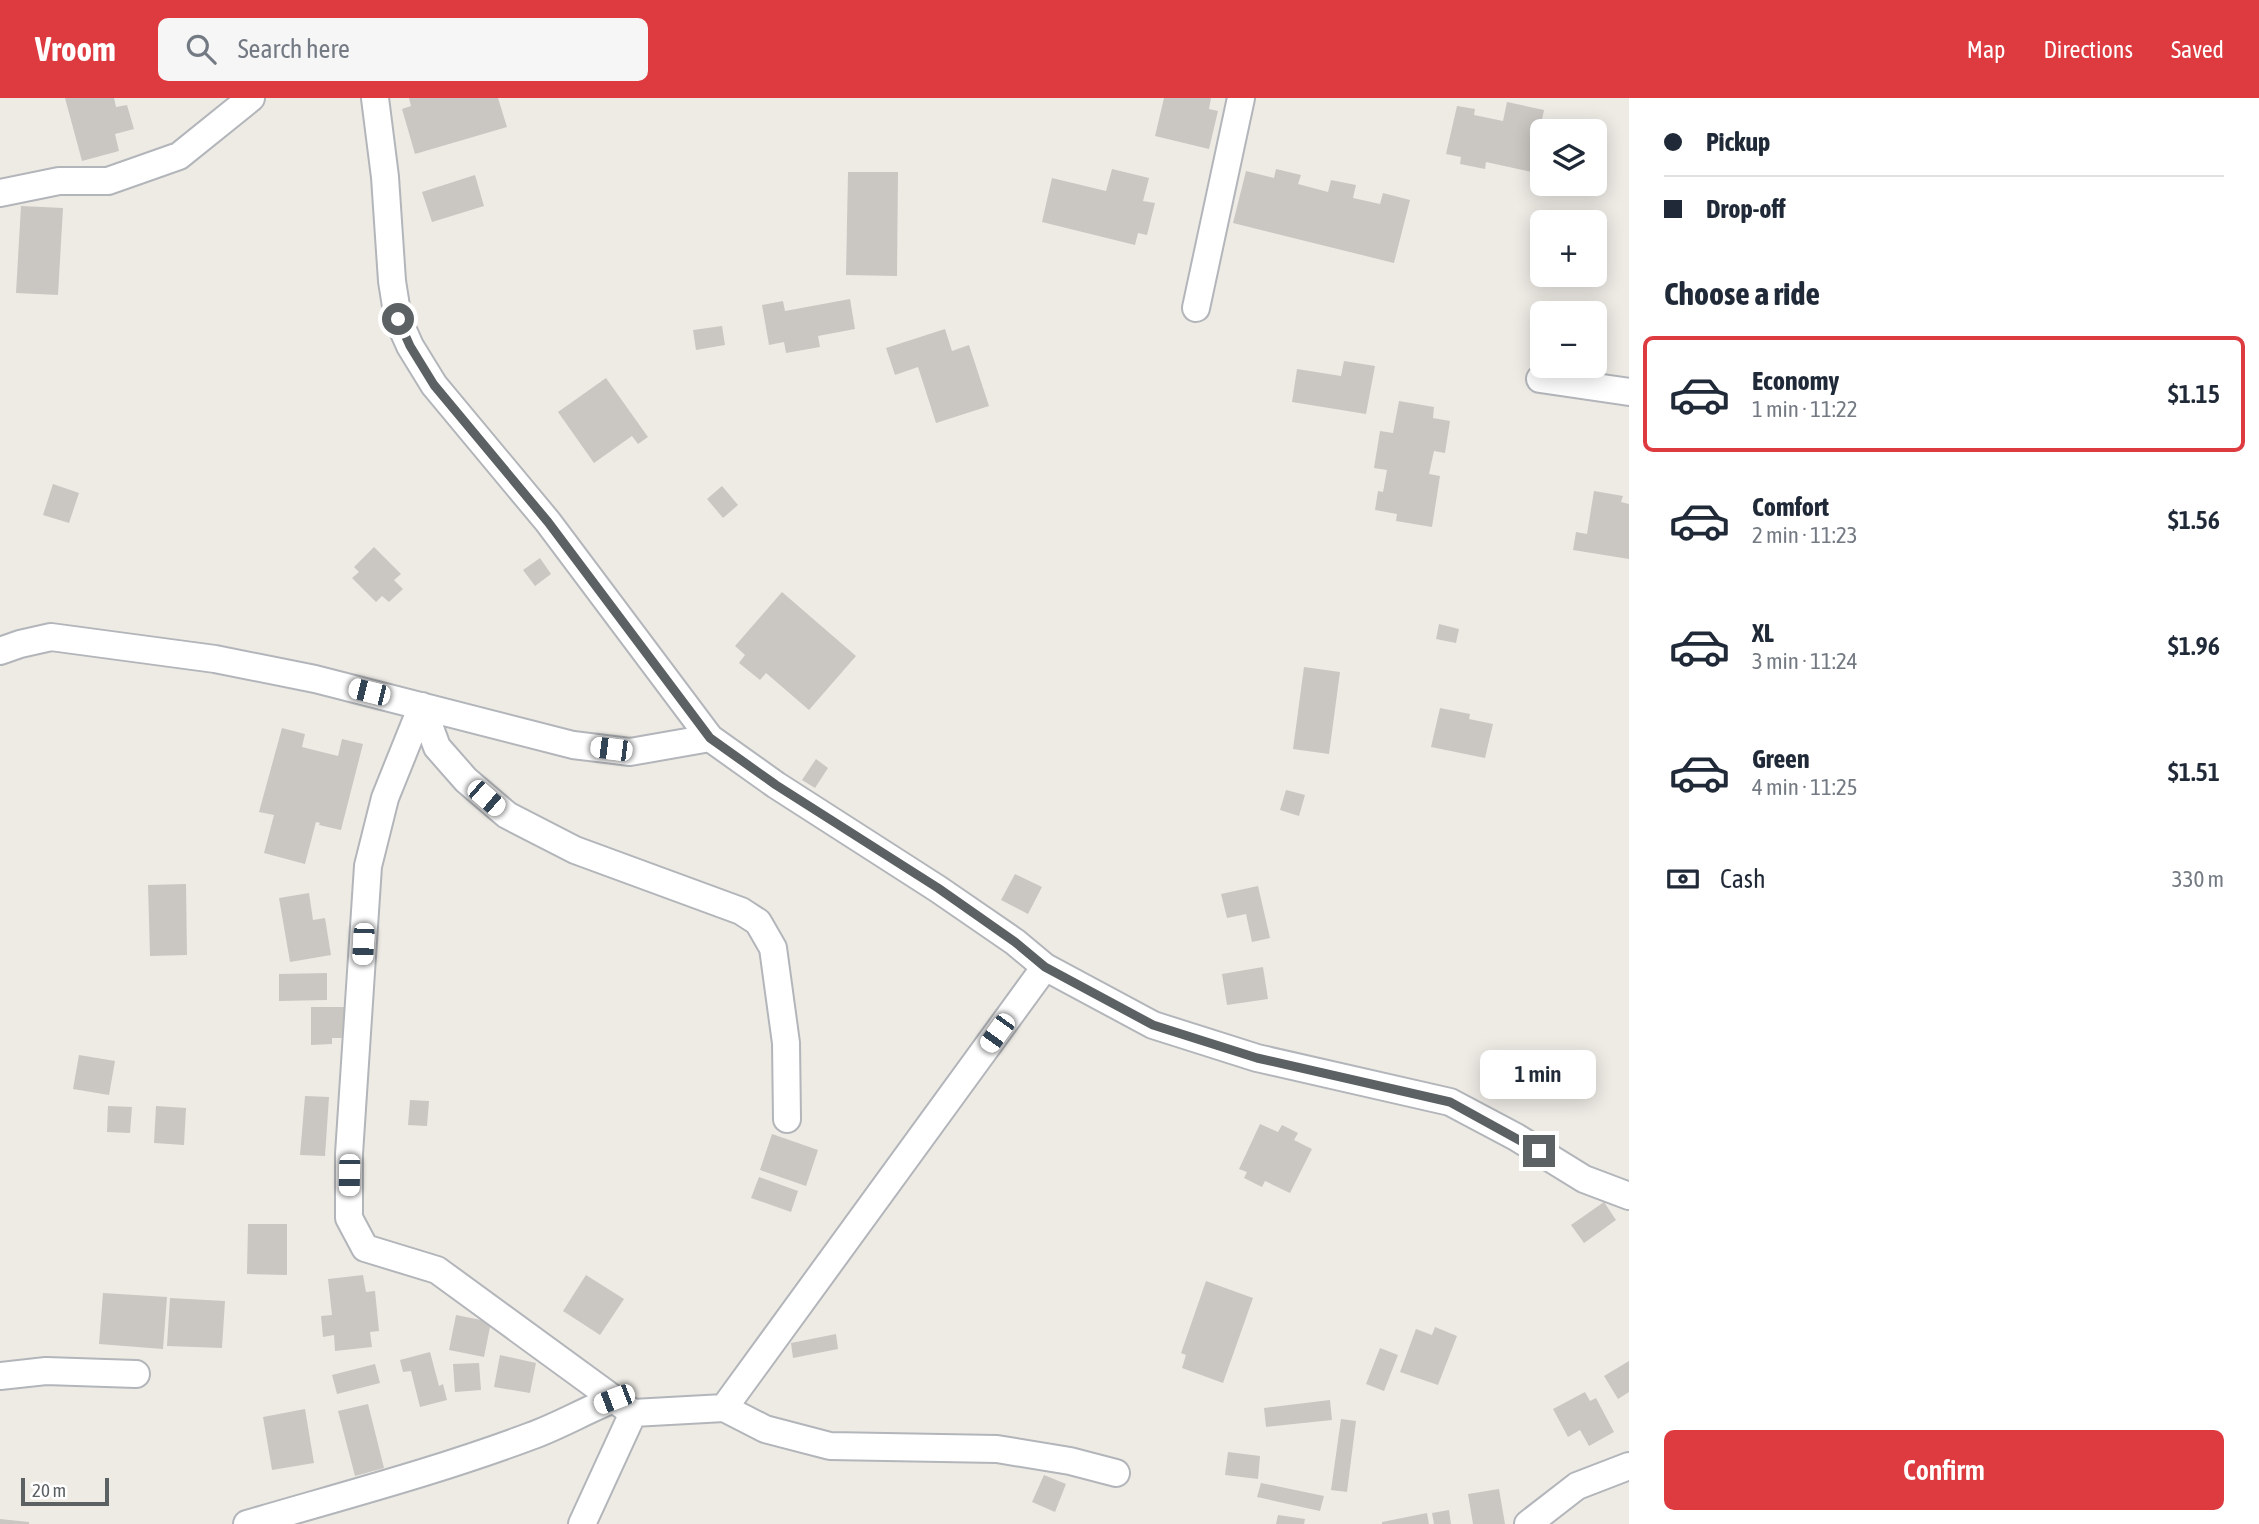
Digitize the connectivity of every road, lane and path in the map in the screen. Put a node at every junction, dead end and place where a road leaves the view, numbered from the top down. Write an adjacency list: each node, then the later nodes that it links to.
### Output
1 (251, 98): 4 (street)
2 (375, 98): 10 (street)
3 (1241, 98): 5 (street)
4 (0, 193)
5 (1196, 308)
6 (1540, 379): 7 (street)
7 (1629, 391)
8 (0, 651): 9 (street)
9 (422, 706): 10 (street); 12 (street); 16 (street)
10 (710, 738): 11 (street)
11 (1045, 967): 13 (street); 17 (street)
12 (786, 1119)
13 (1629, 1196)
14 (136, 1374): 15 (street)
15 (0, 1376)
16 (624, 1406): 17 (street); 20 (street); 21 (street)
17 (724, 1408): 19 (street)
18 (1629, 1466): 22 (street)
19 (1116, 1473)
20 (247, 1524)
21 (582, 1524)
22 (1528, 1524)

